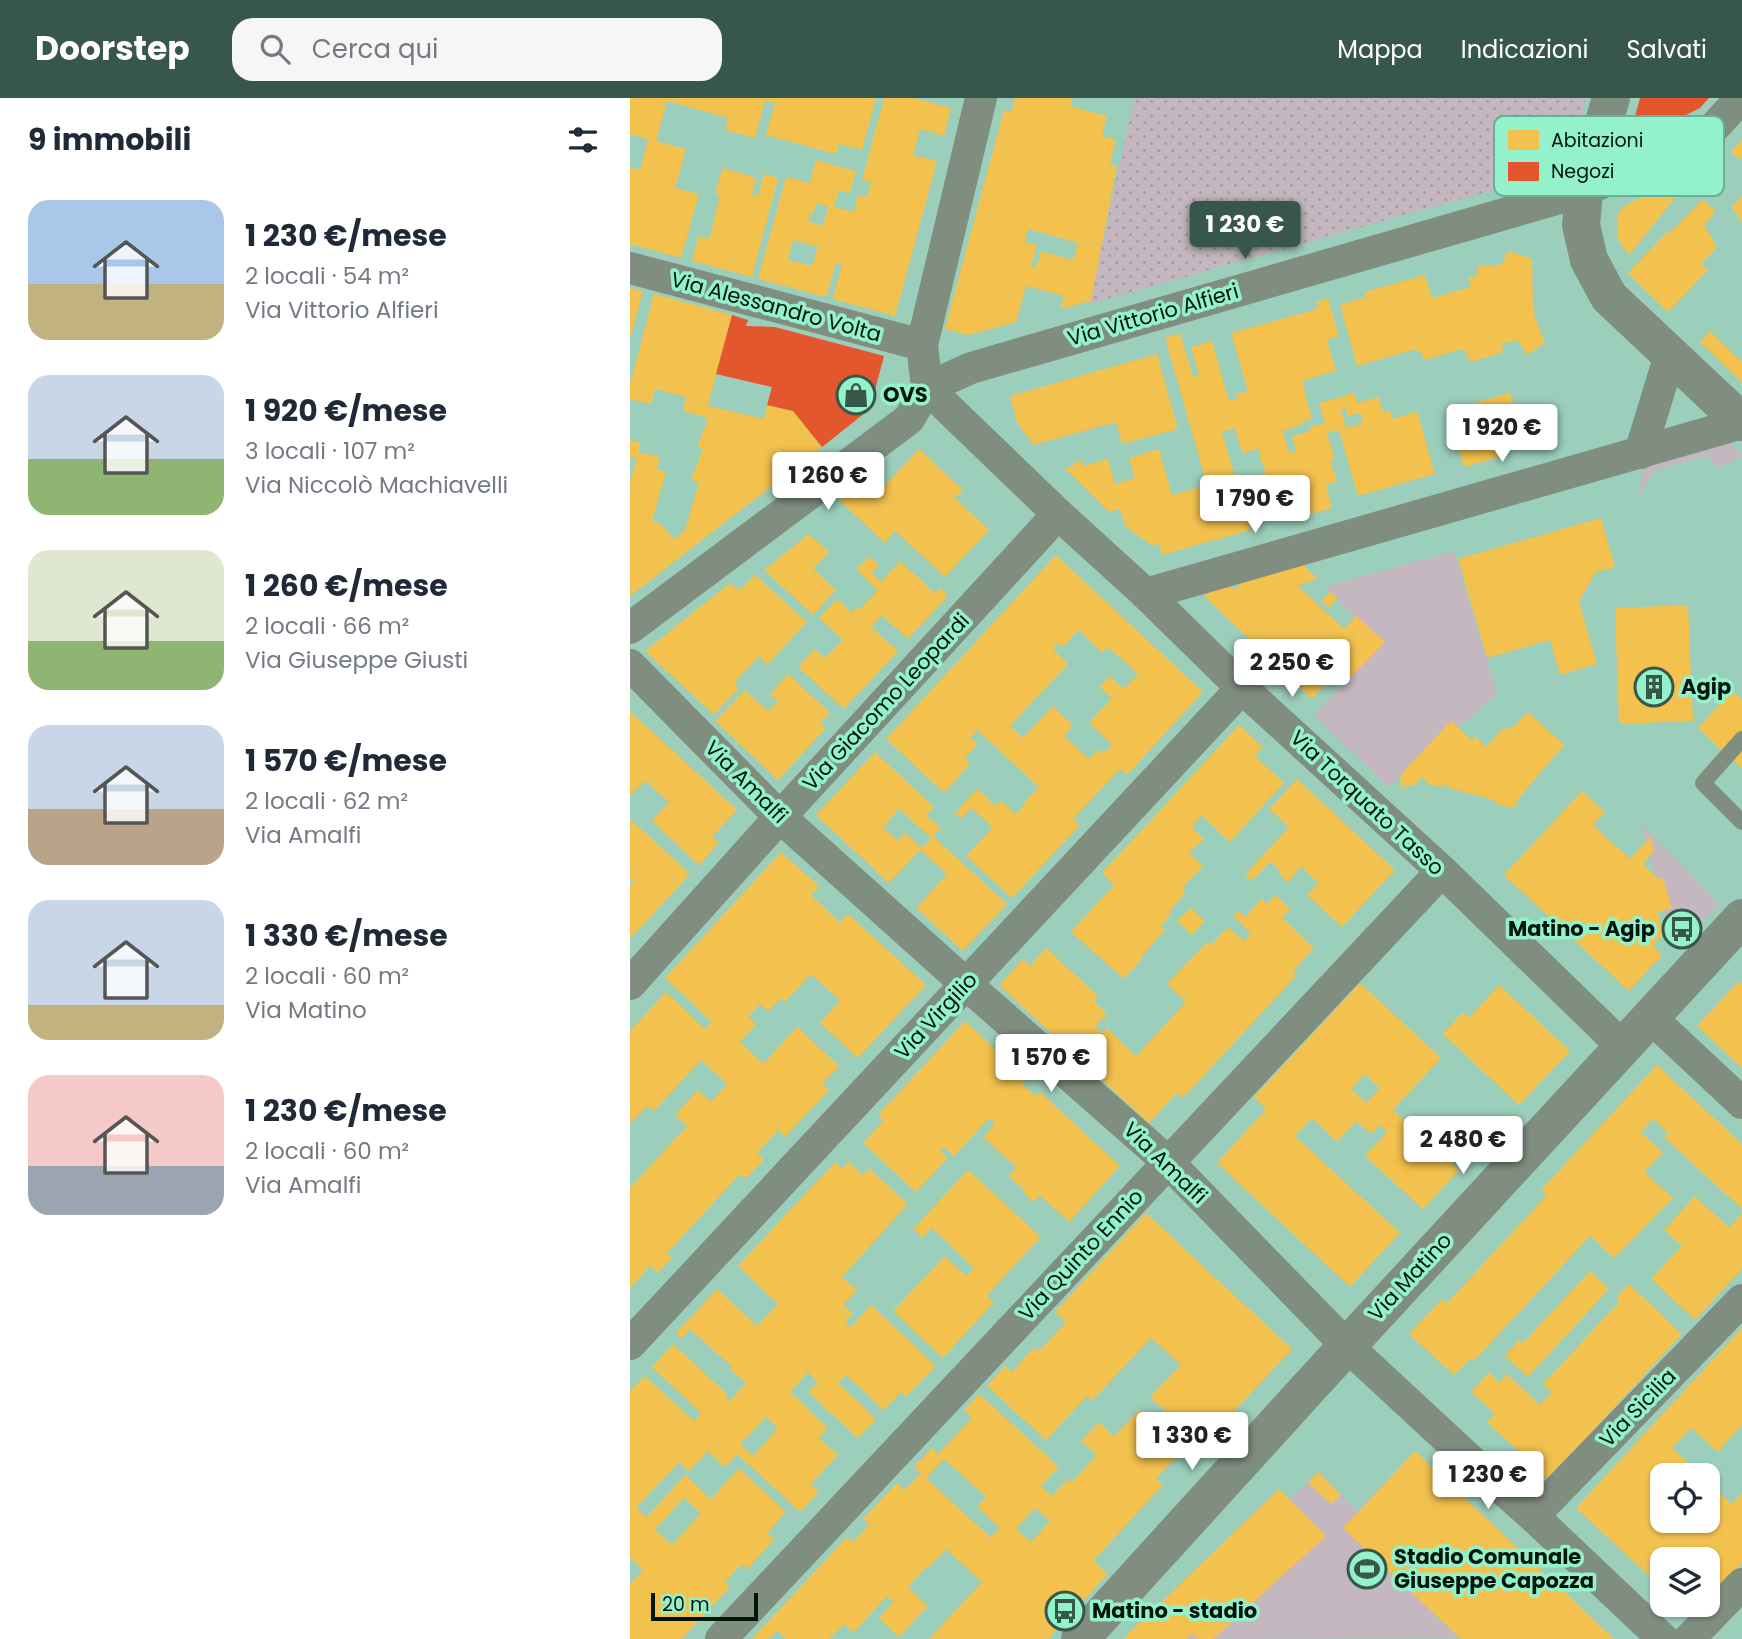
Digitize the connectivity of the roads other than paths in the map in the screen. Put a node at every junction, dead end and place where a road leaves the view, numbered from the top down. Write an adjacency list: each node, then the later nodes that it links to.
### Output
1 (981, 98): 9 (street)
2 (1611, 98): 4 (street)
3 (1741, 98): 5 (street, Via Vittorio Alfieri)
4 (1606, 116)
5 (1724, 116)
6 (1567, 196): 11 (street, Via Vittorio Alfieri)
7 (1584, 196): 10 (street)
8 (630, 268): 9 (street, Via Alessandro Volta)
9 (922, 345): 11 (street)
10 (1670, 355): 12 (street); 13 (street)
11 (928, 388): 14 (street, Via Torquato Tasso); 16 (street)
12 (1742, 423): 13 (street)
13 (1640, 453): 15 (street)
14 (1059, 514): 15 (street, Via Torquato Tasso); 20 (street, Via Giacomo Leopardi)
15 (1146, 594): 18 (street, Via Torquato Tasso)
16 (630, 628)
17 (630, 665): 20 (street, Via Amalfi)
18 (1242, 688): 22 (street, Via Torquato Tasso); 25 (street, Via Virgilio)
19 (1742, 740): 21 (lane)
20 (780, 817): 24 (street, Via Giacomo Leopardi); 25 (street, Via Amalfi)
21 (1742, 822)
22 (1442, 871): 27 (street, Via Torquato Tasso); 29 (street, Via Quinto Ennio)
23 (1742, 918): 26 (street, Via Matino)
24 (630, 984)
25 (966, 984): 29 (street, Via Amalfi); 31 (street, Via Virgilio)
26 (1650, 1017): 27 (street, Via Matino); 28 (street)
27 (1622, 1046): 32 (street, Via Matino)
28 (1742, 1103)
29 (1168, 1162): 32 (street, Via Amalfi); 35 (street, Via Quinto Ennio)
30 (1742, 1300): 33 (street, Via Sicilia)
31 (630, 1344)
32 (1347, 1346): 33 (street, Via Amalfi); 36 (street, Via Matino)
33 (1533, 1516): 37 (street, Via Amalfi)
34 (1742, 1584): 38 (street)
35 (721, 1639)
36 (1080, 1639)
37 (1663, 1639)
38 (1689, 1639)

